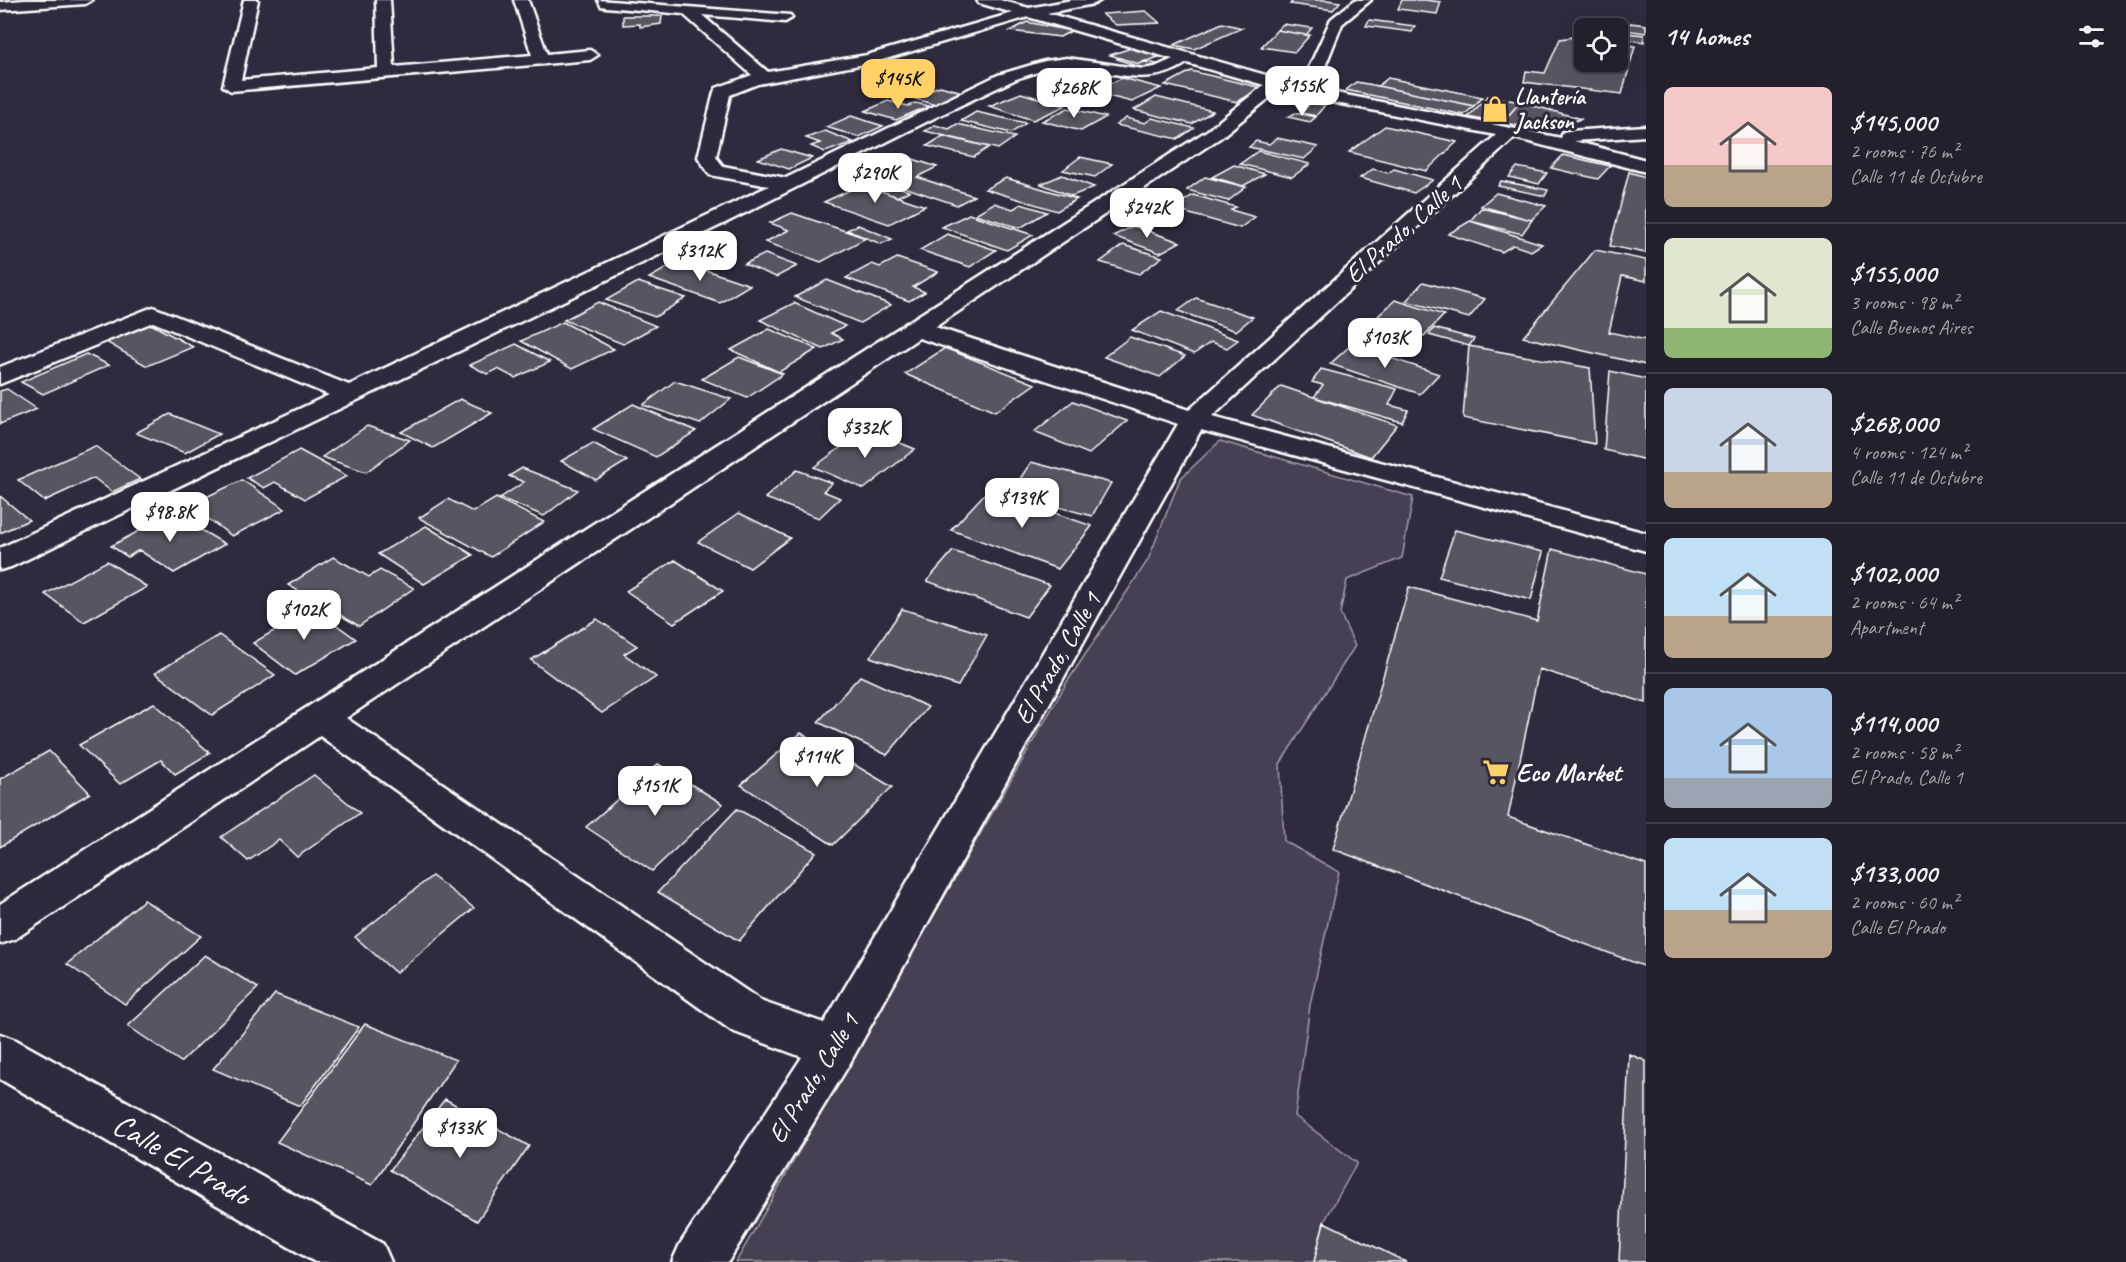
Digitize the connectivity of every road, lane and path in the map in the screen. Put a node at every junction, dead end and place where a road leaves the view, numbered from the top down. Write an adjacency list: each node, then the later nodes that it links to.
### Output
1 (85, 0): 9 (street)
2 (251, 0): 16 (street)
3 (383, 0): 16 (street)
4 (521, 0): 15 (street)
5 (604, 0): 10 (street)
6 (984, 0): 11 (street)
7 (1094, 0): 11 (street)
8 (1365, 0): 19 (street)
9 (0, 6)
10 (687, 10): 12 (street); 17 (street)
11 (1027, 13): 14 (street); 17 (street)
12 (785, 18)
13 (590, 55): 15 (street)
14 (1186, 57): 18 (street); 23 (street)
15 (542, 59): 16 (street)
16 (386, 72)
17 (765, 78): 23 (street)
18 (1277, 83): 19 (street); 24 (street)
19 (1306, 92): 21 (street)
20 (1646, 131): 21 (street)
21 (1525, 135): 22 (street); 27 (street, El Prado, Calle 1)
22 (1646, 165)
23 (789, 184): 26 (street)
24 (917, 329): 27 (street); 30 (street)
25 (0, 376): 26 (street)
26 (351, 395): 29 (street)
27 (1193, 420): 28 (street); 32 (street, El Prado, Calle 1)
28 (1646, 542)
29 (0, 560)
30 (321, 719): 31 (street); 32 (street)
31 (0, 926)
32 (834, 1048): 35 (street, El Prado, Calle 1)
33 (0, 1055): 34 (street, Calle El Prado)
34 (365, 1262)
35 (698, 1262)

